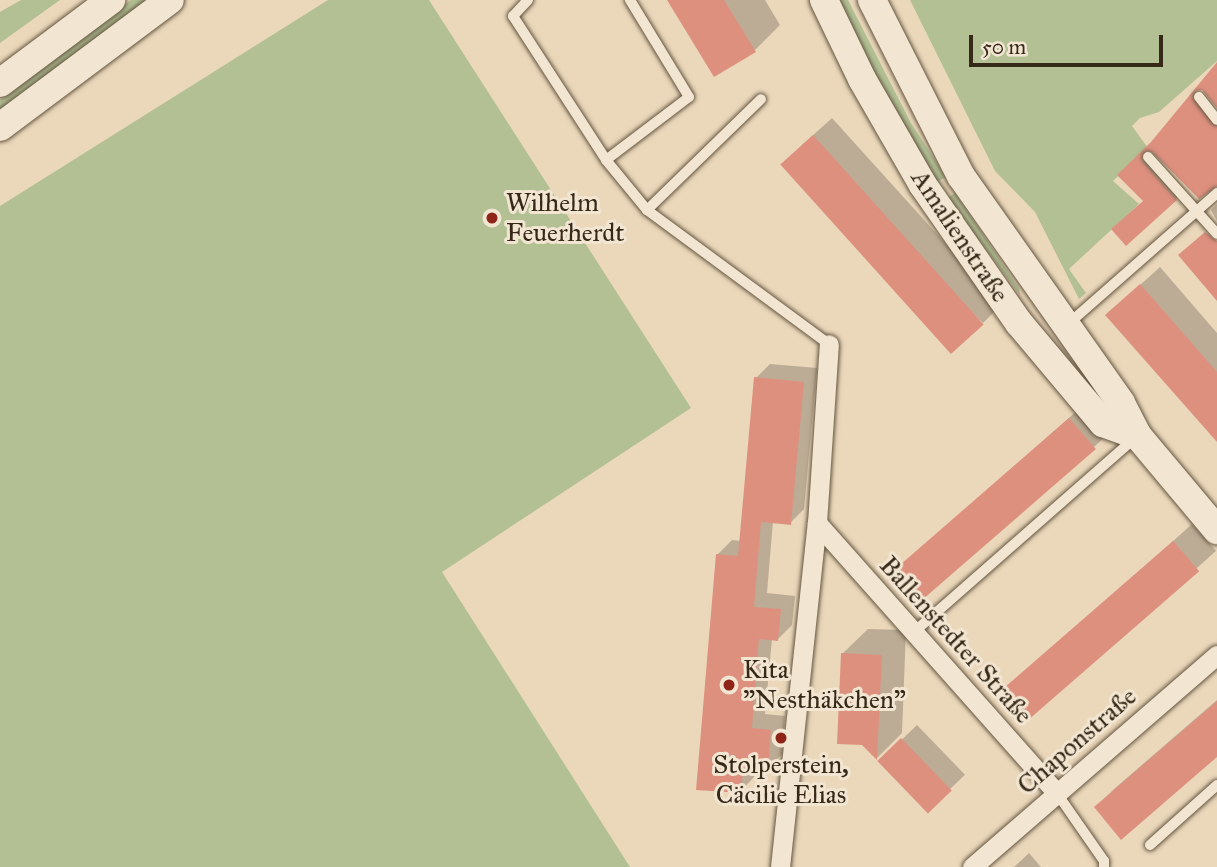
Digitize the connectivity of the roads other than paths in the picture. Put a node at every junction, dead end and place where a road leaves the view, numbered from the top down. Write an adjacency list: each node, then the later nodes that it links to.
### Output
1 (111, 0): 7 (main road)
2 (170, 0): 11 (main road)
3 (528, 0): 13 (lane)
4 (630, 0): 13 (lane)
5 (824, 0): 20 (main road, Amalienstraße)
6 (872, 0): 18 (main road, Amalienstraße)
7 (0, 82)
8 (1199, 97): 10 (lane)
9 (761, 99): 15 (lane)
10 (1217, 120)
11 (0, 127)
12 (1148, 157): 16 (lane)
13 (606, 160): 15 (lane)
14 (1217, 193): 16 (lane)
15 (647, 210): 19 (lane)
16 (1197, 211): 17 (lane); 18 (lane)
17 (1217, 234)
18 (1064, 328): 20 (main road, Amalienstraße)
19 (829, 344): 21 (street)
20 (1138, 436): 22 (main road, Amalienstraße); 23 (lane)
21 (817, 523): 23 (street, Ballenstedter Straße); 28 (street)
22 (1217, 530)
23 (914, 632): 26 (street, Ballenstedter Straße)
24 (1217, 655): 26 (street, Chaponstraße)
25 (1217, 785): 27 (lane)
26 (1056, 792): 29 (street, Chaponstraße); 30 (lane)
27 (1150, 845)
28 (780, 867)
29 (972, 867)
30 (1104, 867)

